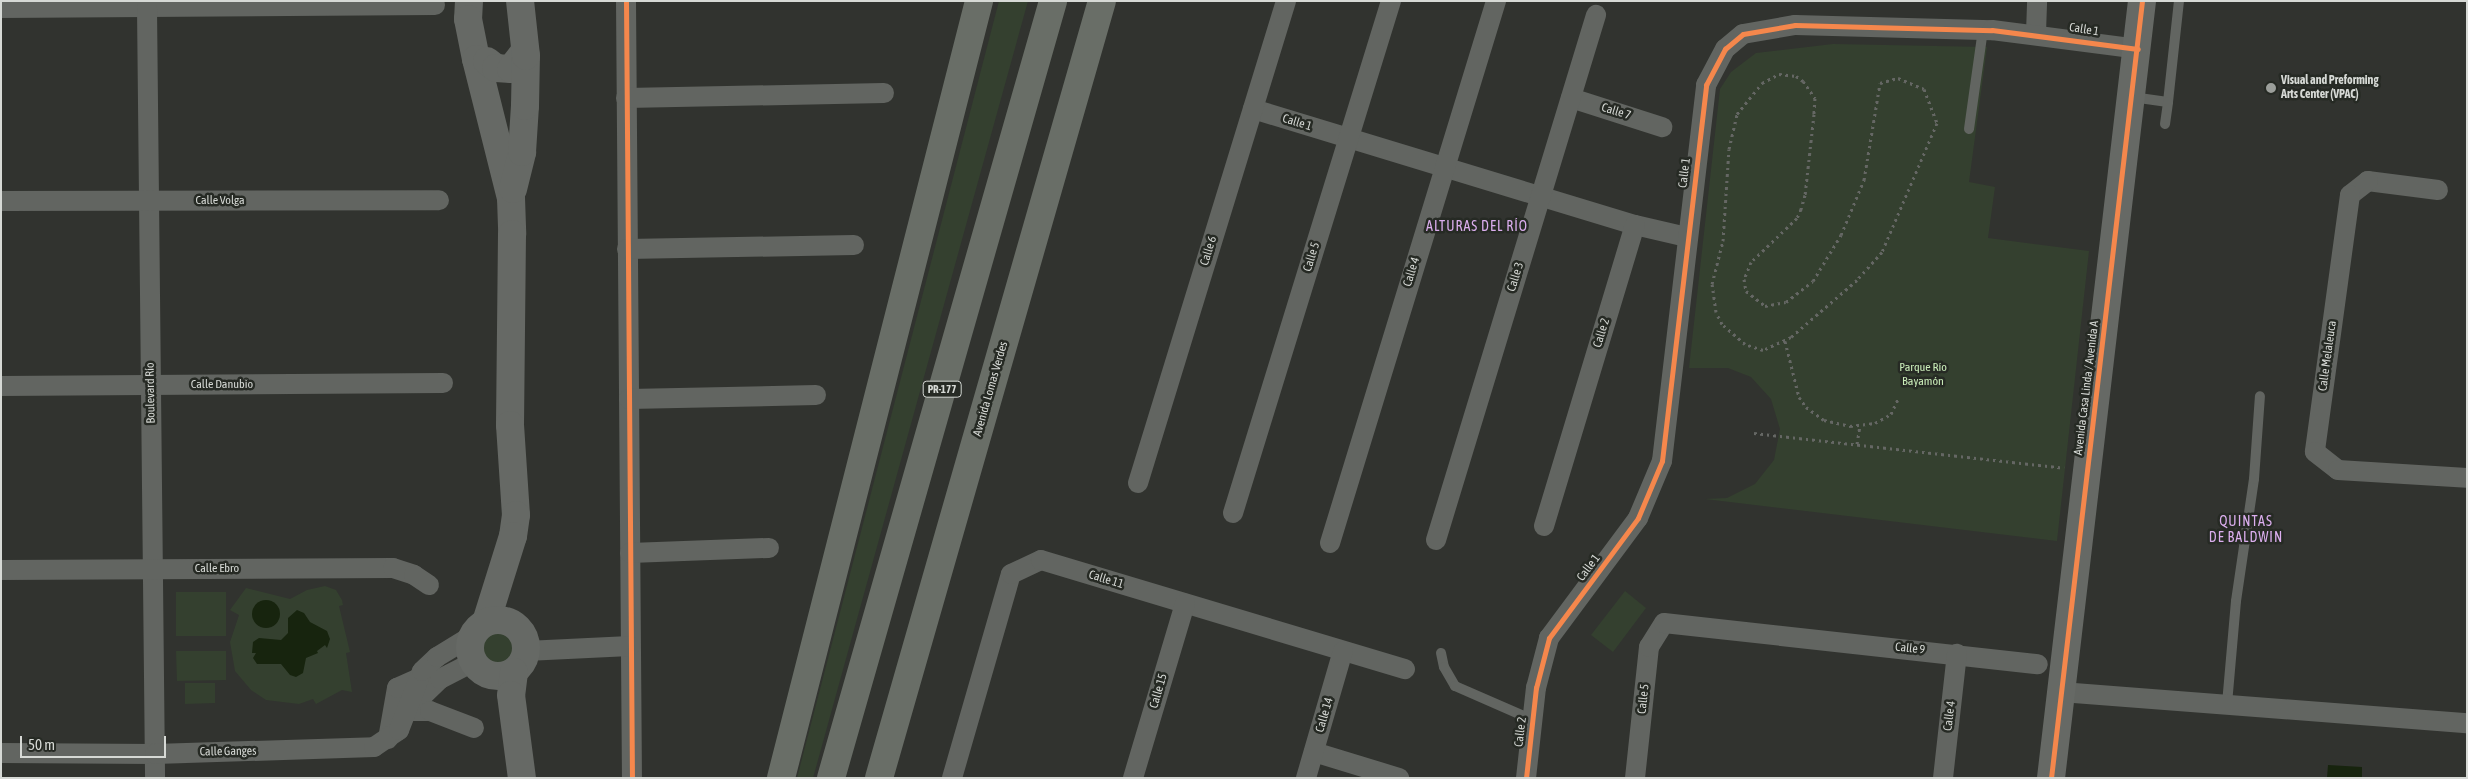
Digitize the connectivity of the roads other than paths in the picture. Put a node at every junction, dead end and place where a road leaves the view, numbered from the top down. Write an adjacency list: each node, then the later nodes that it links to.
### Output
1 (469, 1): 32 (street)
2 (482, 1): 24 (street)
3 (520, 1): 23 (street)
4 (626, 1): 27 (street)
5 (979, 1): 92 (highway)
6 (1053, 1): 93 (highway, PR-177)
7 (1102, 1): 21 (highway, Avenida Lomas Verdes)
8 (1113, 1): 21 (highway)
9 (1390, 1): 35 (street, Calle 5)
10 (1496, 1): 36 (street, Calle 4)
11 (2037, 1): 20 (street)
12 (2142, 1): 22 (street, Avenida Casa Linda / Avenida A)
13 (2179, 1): 29 (lane)
14 (435, 5): 16 (street)
15 (1, 8): 16 (street)
16 (147, 8): 42 (street, Boulevard Río)
17 (1283, 10): 30 (street, Calle 6)
18 (1596, 15): 28 (street, Calle 3)
19 (1983, 29): 20 (street, Calle 1); 34 (lane); 44 (street, Calle 1)
20 (2036, 33): 22 (street, Calle 1)
21 (1089, 46): 94 (highway, Avenida Lomas Verdes)
22 (2138, 49): 26 (street, Avenida Casa Linda / Avenida A)
23 (525, 51): 24 (street); 39 (street)
24 (487, 61): 32 (street)
25 (884, 93): 27 (street)
26 (2132, 97): 29 (lane); 79 (street, Avenida Casa Linda / Avenida A)
27 (626, 98): 46 (street)
28 (1570, 98): 33 (street, Calle 7); 38 (street, Calle 3)
29 (2168, 102): 31 (lane)
30 (1253, 109): 35 (street, Calle 1); 54 (street, Calle 6)
31 (2165, 124)
32 (495, 126): 39 (street)
33 (1662, 127)
34 (1969, 129)
35 (1349, 139): 36 (street, Calle 1); 55 (street, Calle 5)
36 (1444, 168): 38 (street, Calle 1); 59 (street, Calle 4)
37 (2438, 190): 53 (street, Calle Melaleuca)
38 (1540, 196): 43 (street, Calle 1); 58 (street, Calle 3)
39 (511, 198): 57 (street)
40 (439, 200): 42 (street, Calle Volga)
41 (1, 201): 42 (street, Calle Volga)
42 (149, 201): 49 (street, Boulevard Río)
43 (1635, 225): 44 (street, Calle 1); 56 (street, Calle 2)
44 (1687, 237): 78 (street, Calle 1)
45 (854, 245): 46 (street)
46 (627, 249): 52 (street)
47 (443, 383): 49 (street, Calle Danubio)
48 (1, 386): 49 (street, Calle Danubio)
49 (151, 386): 63 (street, Boulevard Río)
50 (816, 394): 52 (street)
51 (2260, 396): 80 (lane)
52 (629, 399): 61 (street)
53 (2467, 478)
54 (1138, 483)
55 (1233, 513)
56 (1544, 526)
57 (513, 536): 66 (street); 68 (street)
58 (1436, 540)
59 (1330, 543)
60 (768, 548): 61 (street)
61 (630, 553): 69 (street)
62 (1, 570): 63 (street, Calle Ebro)
63 (153, 570): 64 (street, Calle Ebro); 88 (street, Boulevard Río)
64 (429, 585)
65 (1184, 604): 70 (street, Calle 11); 95 (street, Calle 11); 96 (street, Calle 15)
66 (513, 624): 68 (street); 73 (street)
67 (1664, 624): 72 (street, Calle 9); 100 (street, Calle 5)
68 (479, 628): 75 (street); 77 (street)
69 (630, 646): 73 (street); 91 (street)
70 (1343, 651): 76 (street, Calle 11); 86 (street, Calle 14)
71 (1441, 653): 82 (lane)
72 (1958, 654): 74 (street, Calle 9); 101 (street, Calle 4)
73 (520, 662): 75 (street); 89 (street)
74 (2038, 664)
75 (480, 668): 81 (street); 89 (street)
76 (1405, 669)
77 (419, 678): 81 (street); 85 (street)
78 (1536, 688): 82 (street, Calle 2)
79 (2061, 692): 80 (street); 102 (street, Avenida Casa Linda / Avenida A)
80 (2227, 704): 83 (street)
81 (407, 711): 84 (street); 85 (street)
82 (1533, 720): 99 (street, Calle 2)
83 (2467, 723)
84 (474, 728)
85 (388, 740): 88 (street, Calle Ganges)
86 (1314, 752): 97 (street, Calle 14); 98 (street)
87 (1, 753): 88 (street, Calle Ganges)
88 (155, 754): 90 (street, Boulevard Río)
89 (521, 769)
90 (155, 778)
91 (632, 778)
92 (782, 778)
93 (831, 778)
94 (879, 778)
95 (952, 778)
96 (1133, 778)
97 (1306, 778)
98 (1399, 778)
99 (1526, 778)
100 (1635, 778)
101 (1942, 778)
102 (2051, 778)

